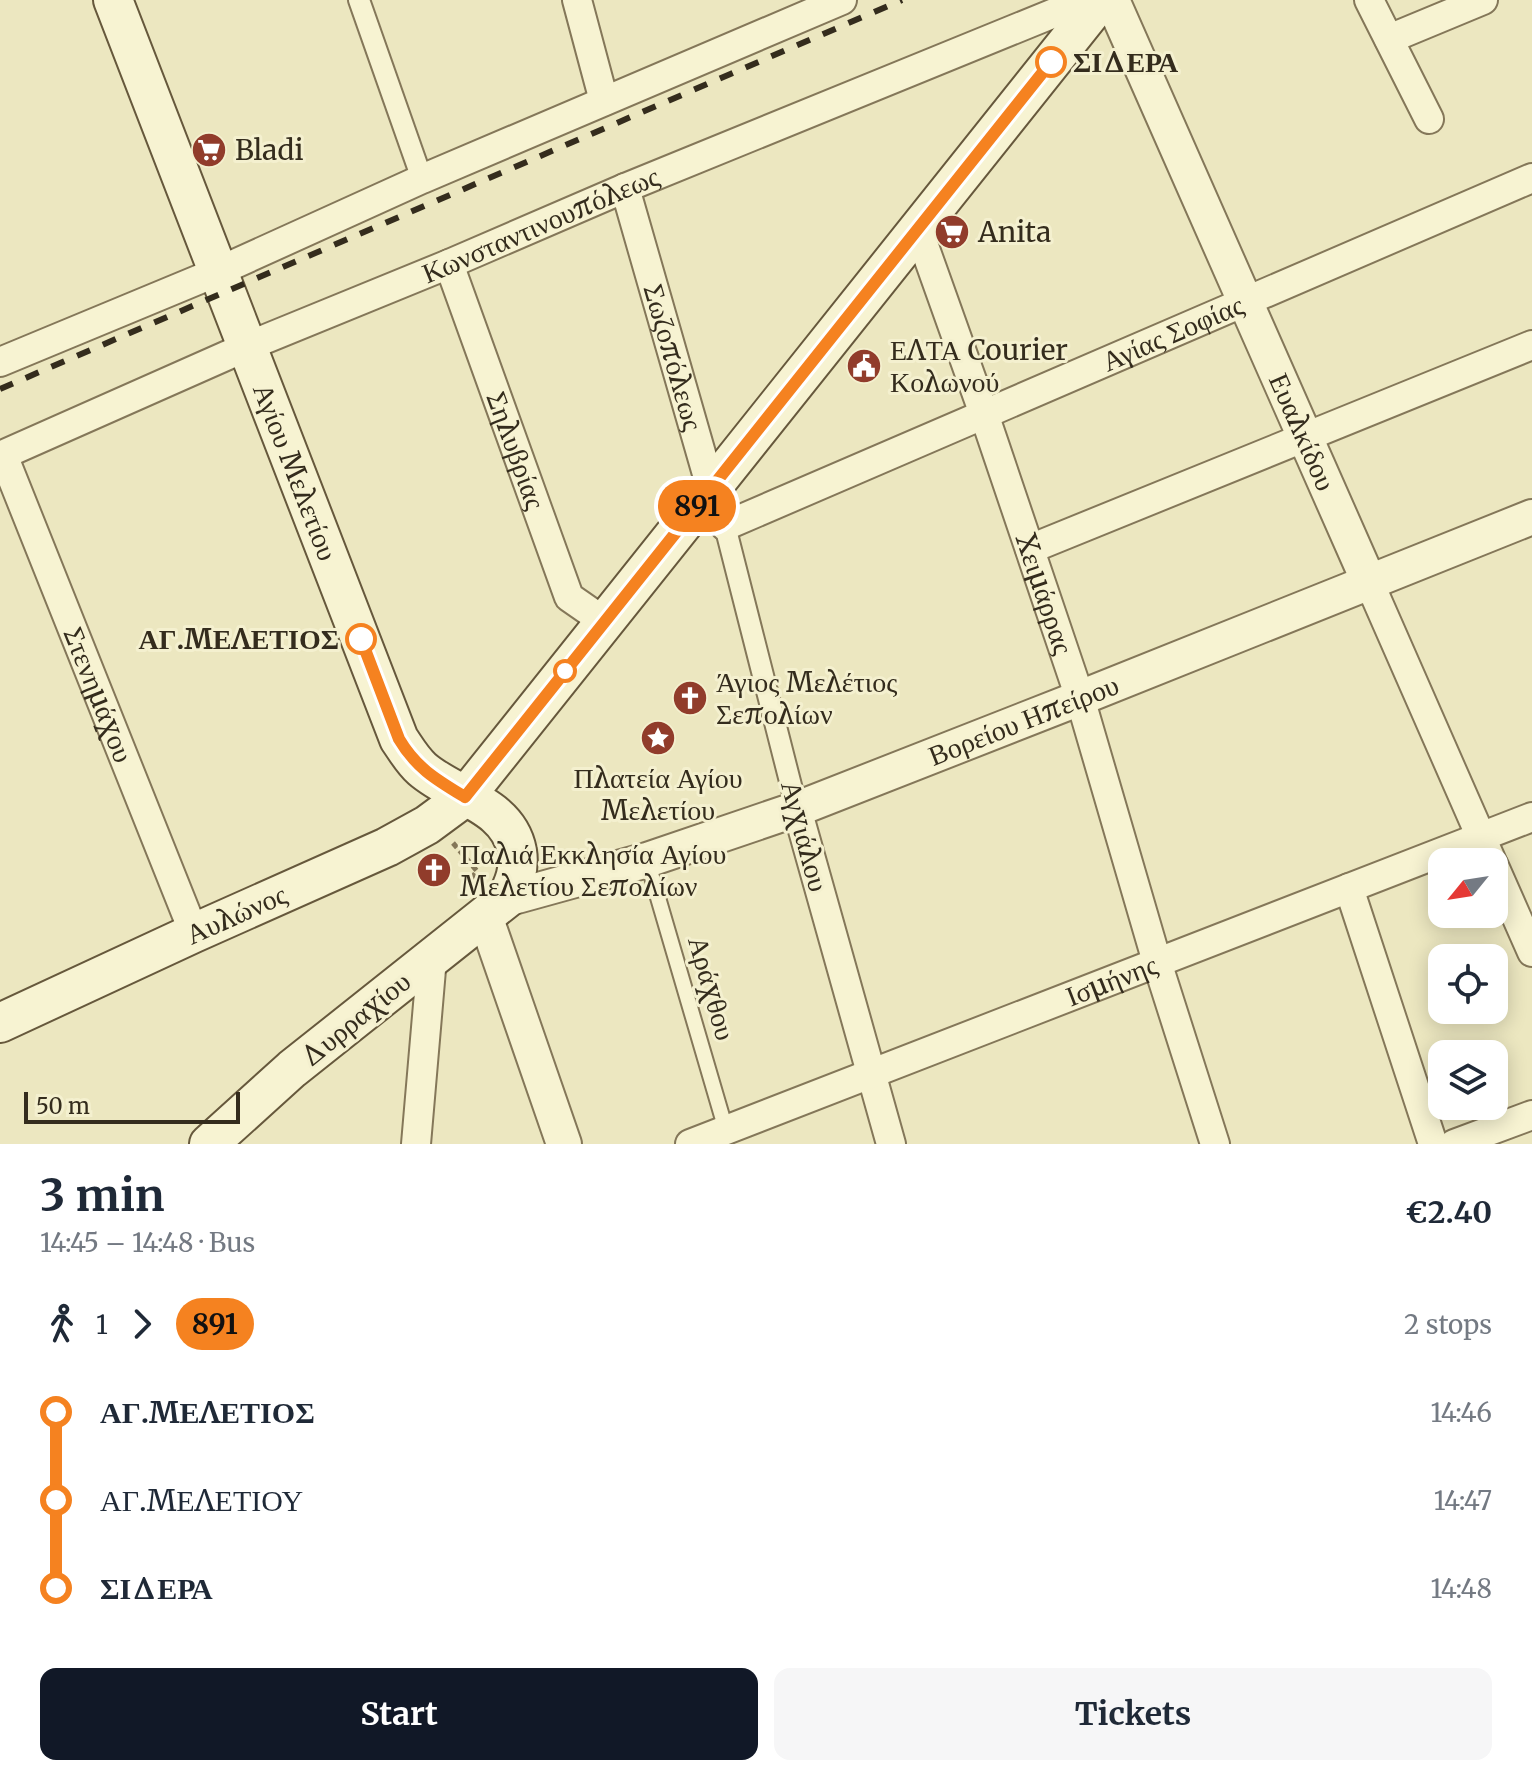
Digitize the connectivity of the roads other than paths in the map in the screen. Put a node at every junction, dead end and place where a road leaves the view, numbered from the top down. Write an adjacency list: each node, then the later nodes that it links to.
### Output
1 (113, 0): 19 (main road, Αγίου Μελετίου)
2 (359, 0): 15 (street)
3 (577, 0): 12 (street)
4 (842, 0): 10 (street)
5 (1086, 0): 16 (street, Κωνσταντινουπόλεως)
6 (1101, 0): 17 (main road, Αυλώνος)
7 (1112, 0): 20 (street, Ευαλκίδου)
8 (1369, 0): 11 (street)
9 (1483, 0): 11 (street)
10 (808, 6): 12 (street)
11 (1389, 39): 13 (street)
12 (604, 101): 15 (street)
13 (1429, 119)
14 (1532, 178): 20 (street, Αγίας Σοφίας)
15 (422, 179): 19 (street)
16 (625, 188): 18 (street, Κωνσταντινουπόλεως); 27 (street, Σωζοπόλεως)
17 (918, 229): 24 (street, Χειμάρρας); 27 (main road, Αυλώνος)
18 (449, 264): 22 (street, Κωνσταντινουπόλεως); 32 (street, Σηλυβρίας)
19 (217, 272): 22 (main road, Αγίου Μελετίου); 23 (street)
20 (1245, 302): 24 (street, Αγίας Σοφίας); 25 (street, Ευαλκίδου)
21 (1532, 345): 25 (street)
22 (246, 347): 26 (street, Κωνσταντινουπόλεως); 34 (main road, Αγίου Μελετίου)
23 (0, 362)
24 (984, 414): 29 (street, Αγίας Σοφίας); 30 (street, Χειμάρρας)
25 (1305, 437): 30 (street); 31 (street, Ευαλκίδου)
26 (2, 456): 44 (street, Στενημάχου)
27 (711, 488): 29 (street, Σωζοπόλεως); 32 (main road, Αυλώνος)
28 (1532, 517): 31 (street, Βορείου Ηπείρου)
29 (725, 526): 35 (street, Αγχιάλου)
30 (1030, 549): 33 (street, Χειμάρρας)
31 (1369, 582): 33 (street, Βορείου Ηπείρου); 37 (street, Ευαλκίδου)
32 (605, 622): 34 (main road, Αυλώνος)
33 (1080, 698): 35 (street, Βορείου Ηπείρου); 47 (street, Χειμάρρας)
34 (471, 800): 43 (main road, Αγίου Μελετίου); 44 (main road, Αυλώνος)
35 (797, 809): 39 (street, Βορείου Ηπείρου); 49 (street, Αγχιάλου)
36 (1532, 817): 38 (street, Ισμήνης)
37 (1486, 848)
38 (1497, 848)
39 (647, 860): 43 (street, Βορείου Ηπείρου); 51 (lane, Αράχθου)
40 (1428, 869): 41 (street, Ισμήνης)
41 (1349, 888): 47 (street, Ισμήνης); 58 (street)
42 (1508, 898): 45 (street, Ευαλκίδου)
43 (484, 902): 46 (main road, Δυρραχίου); 54 (street)
44 (194, 933): 48 (main road, Αυλώνος)
45 (1532, 952)
46 (432, 958): 52 (main road, Δυρραχίου); 53 (street)
47 (1157, 962): 49 (street, Ισμήνης); 57 (street, Χειμάρρας)
48 (0, 1023)
49 (872, 1074): 51 (street, Ισμήνης); 56 (street, Αγχιάλου)
50 (1532, 1115): 59 (street)
51 (726, 1130): 55 (street, Ισμήνης)
52 (209, 1144)
53 (416, 1144)
54 (564, 1144)
55 (690, 1144)
56 (891, 1144)
57 (1215, 1144)
58 (1433, 1144)
59 (1454, 1144)

